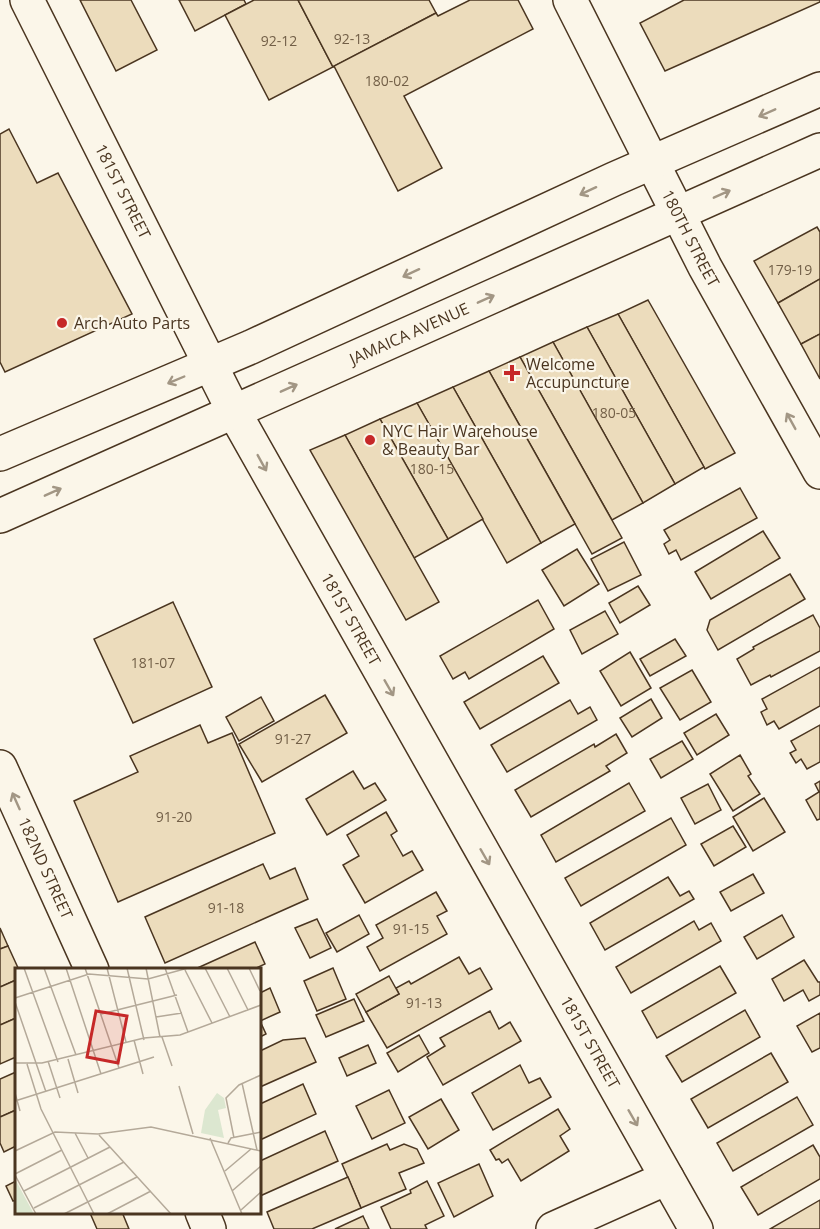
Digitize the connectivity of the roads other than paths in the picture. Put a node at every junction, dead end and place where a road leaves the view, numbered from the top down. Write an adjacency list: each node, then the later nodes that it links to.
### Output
1 (27, 0): 7 (street, 181ST STREET)
2 (570, 0): 5 (street, 180TH STREET)
3 (820, 90): 5 (street, one-way to 5)
4 (820, 150): 6 (street, JAMAICA AVENUE, one-way to 4)
5 (653, 163): 6 (street, 180TH STREET); 7 (street, one-way to 7)
6 (677, 214): 8 (street, JAMAICA AVENUE, one-way to 6); 10 (street, 180TH STREET, one-way to 6)
7 (210, 365): 8 (street, 181ST STREET); 9 (street, one-way to 9)
8 (234, 412): 11 (street, JAMAICA AVENUE, one-way to 8); 14 (street, 181ST STREET, one-way to 14)
9 (0, 454)
10 (820, 472)
11 (0, 516)
12 (0, 767): 13 (street, 182ND STREET, one-way to 12)
13 (92, 968)
14 (667, 1178): 17 (street); 18 (street, 181ST STREET)
15 (203, 1214): 16 (street)
16 (209, 1229)
17 (553, 1229)
18 (696, 1229)

